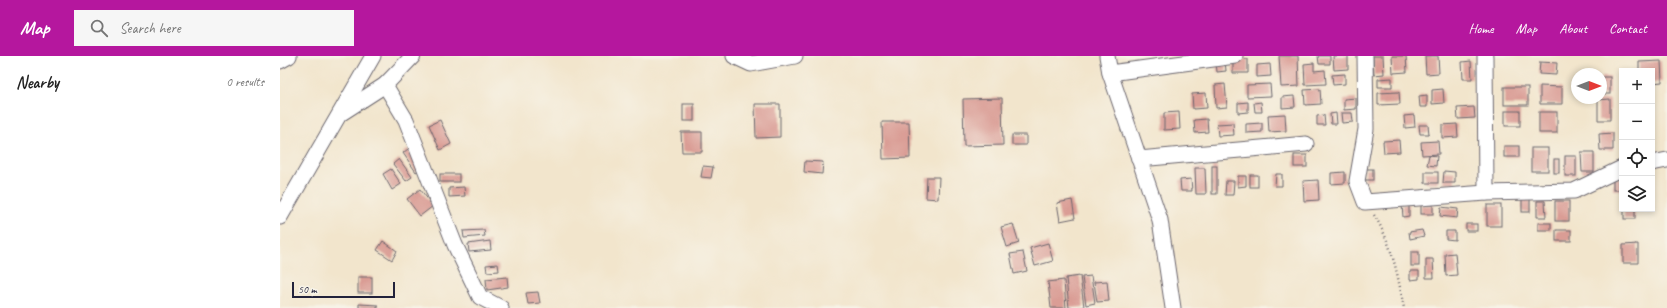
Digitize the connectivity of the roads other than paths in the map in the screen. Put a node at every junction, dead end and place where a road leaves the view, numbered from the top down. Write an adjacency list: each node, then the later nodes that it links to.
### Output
1 (289, 56): 11 (street)
2 (373, 56): 14 (street)
3 (413, 56): 13 (street)
4 (734, 56): 10 (street)
5 (795, 56): 10 (street)
6 (1107, 56): 12 (street)
7 (1234, 56): 12 (street)
8 (1365, 56): 20 (street)
9 (1485, 56): 20 (street)
10 (751, 60)
11 (280, 61)
12 (1110, 73): 16 (street)
13 (385, 86): 14 (street); 22 (street)
14 (338, 116): 21 (street)
15 (1306, 144): 16 (street)
16 (1139, 159): 23 (street)
17 (1667, 160): 18 (street)
18 (1655, 162)
19 (1619, 169): 20 (street)
20 (1486, 193)
21 (280, 217)
22 (501, 308)
23 (1173, 308)

